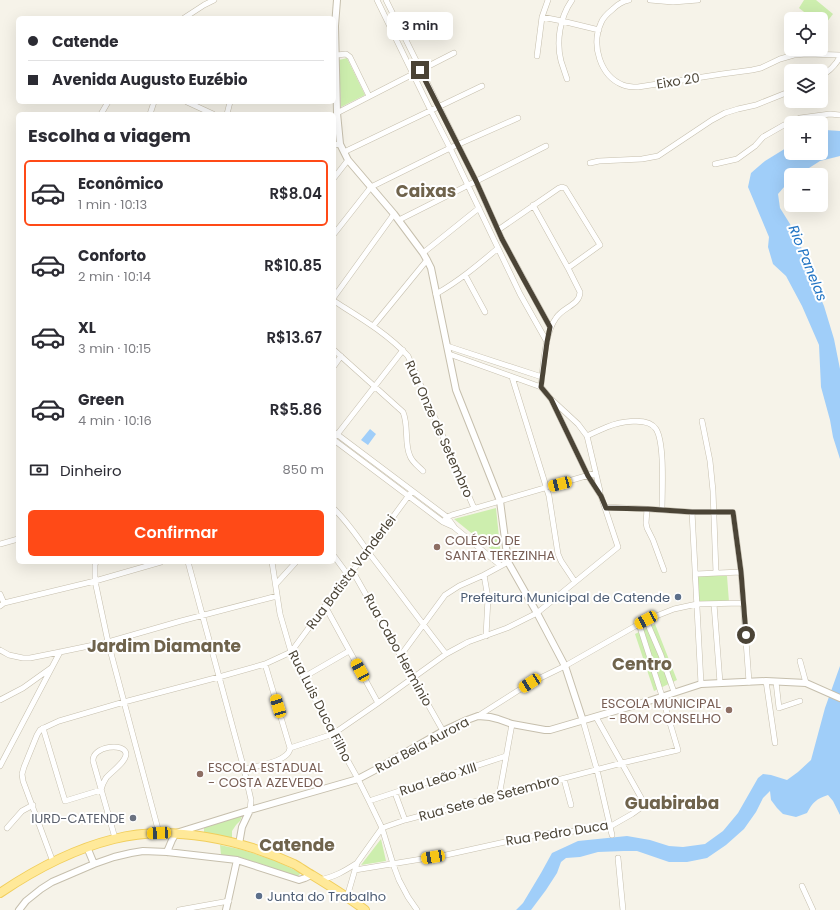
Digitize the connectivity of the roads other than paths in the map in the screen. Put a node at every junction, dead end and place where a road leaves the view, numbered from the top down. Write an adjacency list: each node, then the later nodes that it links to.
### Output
1 (214, 0): 10 (street)
2 (337, 0): 11 (street)
3 (377, 0): 17 (street)
4 (386, 0): 16 (street)
5 (548, 0): 13 (street)
6 (572, 0): 14 (street)
7 (629, 0): 15 (street, Eixo 20)
8 (650, 0): 9 (street)
9 (698, 0)
10 (187, 16)
11 (336, 16)
12 (440, 16): 16 (street)
13 (542, 18): 14 (street); 21 (street)
14 (562, 20): 15 (street); 26 (street)
15 (598, 30): 22 (street, Eixo 20)
16 (403, 33): 17 (street); 23 (street)
17 (395, 36): 25 (street)
18 (336, 40): 20 (street)
19 (454, 53): 23 (street)
20 (337, 55): 29 (street); 34 (street)
21 (537, 56)
22 (840, 56): 24 (street)
23 (420, 70): 25 (street); 31 (street)
24 (828, 72)
25 (413, 73): 29 (street); 32 (street)
26 (567, 79)
27 (482, 86): 31 (street)
28 (784, 94): 43 (street)
29 (369, 96): 34 (street)
30 (191, 104): 33 (street)
31 (439, 107): 32 (street); 38 (street)
32 (431, 110): 40 (street); 41 (street)
33 (209, 112)
34 (337, 113): 37 (street)
35 (840, 115): 44 (street)
36 (518, 118): 38 (street)
37 (337, 144): 41 (street)
38 (458, 144): 40 (street); 46 (street)
39 (546, 146): 46 (street)
40 (450, 148): 47 (street); 48 (street)
41 (344, 152): 42 (street)
42 (348, 160): 45 (street); 48 (street)
43 (590, 164)
44 (715, 164)
45 (336, 175)
46 (476, 181): 47 (street); 53 (street)
47 (467, 186): 50 (street); 52 (street)
48 (371, 187): 51 (street); 54 (street)
49 (533, 205): 53 (street); 58 (street); 58 (street)
50 (479, 208): 55 (street); 56 (street)
51 (394, 214): 52 (street); 60 (street)
52 (399, 220): 56 (street)
53 (498, 230): 65 (street)
54 (336, 231)
55 (497, 249): 59 (street); 66 (street)
56 (423, 252): 57 (street)
57 (427, 260): 61 (street); 64 (street)
58 (568, 268): 65 (street)
59 (465, 275): 61 (street); 63 (street)
60 (336, 294)
61 (436, 294): 67 (street)
62 (336, 302): 64 (street, Rua Onze de Setembro)
63 (484, 312)
64 (373, 326): 68 (street, Rua Onze de Setembro)
65 (550, 327): 66 (street)
66 (547, 342): 74 (street)
67 (447, 346): 70 (street); 74 (street)
68 (402, 350): 75 (street); 91 (street, Rua Onze de Setembro)
69 (336, 352): 71 (street)
70 (449, 354): 73 (street); 90 (street)
71 (342, 356): 72 (street); 75 (street)
72 (336, 364)
73 (512, 377): 76 (street); 86 (street)
74 (542, 377): 76 (street)
75 (374, 387): 79 (street); 83 (street)
76 (541, 387): 77 (street)
77 (551, 399): 80 (street); 85 (street)
78 (702, 421): 97 (street)
79 (336, 435)
80 (587, 436): 84 (street); 94 (street)
81 (336, 437): 87 (street)
82 (336, 437): 89 (street)
83 (423, 471)
84 (596, 474): 85 (street); 88 (street)
85 (588, 476): 86 (street); 88 (street)
86 (546, 488): 90 (street); 122 (street)
87 (412, 491): 89 (street, Rua Batista Vanderlei); 100 (street)
88 (601, 496): 92 (street)
89 (408, 497): 101 (street); 105 (street, Rua Batista Vanderlei)
90 (500, 501): 91 (street); 107 (street)
91 (474, 508): 100 (street)
92 (606, 508): 93 (street); 122 (street)
93 (648, 509): 94 (street); 115 (street)
94 (662, 510): 96 (street)
95 (336, 511): 98 (street)
96 (692, 512): 97 (street); 118 (street)
97 (714, 512): 116 (street); 117 (street)
98 (339, 514): 99 (street); 105 (street)
99 (336, 517)
100 (446, 517): 101 (street); 102 (street)
101 (443, 522): 102 (street)
102 (455, 528): 113 (street)
103 (16, 540): 104 (street)
104 (0, 544)
105 (368, 551): 114 (street, Rua Batista Vanderlei); 135 (street)
106 (336, 559): 119 (street)
107 (508, 562): 113 (street); 131 (street)
108 (94, 564): 121 (street)
109 (154, 564): 121 (street)
110 (189, 564): 132 (street)
111 (272, 564): 123 (street, Rua Luis Duca Filho)
112 (294, 564): 123 (street)
113 (500, 565): 120 (street)
114 (352, 570): 119 (street, Rua Batista Vanderlei); 143 (street, Rua Cabo Herminio)
115 (664, 570)
116 (741, 572): 117 (street); 126 (street)
117 (716, 573): 118 (street)
118 (696, 574): 128 (street)
119 (348, 575): 130 (street, Rua Batista Vanderlei)
120 (484, 575): 135 (street); 136 (street)
121 (95, 581): 127 (street); 137 (street)
122 (575, 582): 131 (street)
123 (276, 584): 125 (street, Rua Luis Duca Filho)
124 (0, 594): 127 (street)
125 (278, 596): 132 (street); 141 (street, Rua Luis Duca Filho)
126 (743, 603): 129 (street); 152 (street)
127 (2, 604)
128 (697, 604): 129 (street); 133 (street); 156 (street)
129 (714, 604): 154 (street)
130 (325, 606): 139 (street); 141 (street, Rua Batista Vanderlei)
131 (537, 613): 136 (street); 146 (street)
132 (203, 616): 137 (street); 148 (street)
133 (649, 619): 134 (street); 157 (street)
134 (639, 624): 146 (street); 158 (street)
135 (423, 625): 142 (street); 143 (street)
136 (486, 636): 142 (street)
137 (108, 642): 140 (street); 162 (street)
138 (0, 650): 140 (street)
139 (349, 651): 149 (street); 163 (street)
140 (60, 652): 147 (street)
141 (291, 652): 145 (street); 149 (street, Rua Luis Duca Filho)
142 (446, 654): 150 (street)
143 (401, 655): 150 (street, Rua Cabo Herminio)
144 (800, 661): 155 (street)
145 (265, 664): 148 (street); 172 (street)
146 (565, 666): 164 (street); 166 (street)
147 (53, 667): 160 (street); 175 (street)
148 (219, 677): 162 (street); 176 (street)
149 (304, 677): 170 (street, Rua Luis Duca Filho)
150 (414, 678): 163 (street); 169 (street, Rua Cabo Herminio)
151 (766, 681): 152 (street, Rua Bela Aurora); 153 (street, Rua Bela Aurora); 171 (street)
152 (749, 682): 154 (street, Rua Bela Aurora)
153 (776, 682): 155 (street, Rua Bela Aurora); 161 (street)
154 (720, 683): 156 (street, Rua Bela Aurora)
155 (806, 683): 159 (street, Rua Bela Aurora)
156 (700, 684): 157 (street, Rua Bela Aurora)
157 (674, 692): 158 (street, Rua Bela Aurora)
158 (662, 696): 165 (street, Rua Bela Aurora); 174 (street, Rua Sete de Setembro)
159 (840, 698)
160 (0, 700)
161 (800, 701)
162 (124, 702): 168 (street); 191 (street)
163 (378, 704): 170 (street)
164 (478, 716): 167 (street, Rua Bela Aurora); 169 (street, Rua Bela Aurora)
165 (596, 717): 166 (street, Rua Bela Aurora); 174 (street)
166 (583, 721): 167 (street, Rua Bela Aurora); 177 (street)
167 (512, 724): 173 (street)
168 (43, 728): 180 (street); 184 (street)
169 (443, 731): 179 (street, Rua Bela Aurora)
170 (333, 734): 172 (street); 179 (street, Rua Luis Duca Filho)
171 (775, 743)
172 (290, 748): 176 (street)
173 (506, 756): 181 (street, Rua Leão XIII); 182 (street)
174 (622, 763): 177 (street, Rua Sete de Setembro); 188 (street, Rua Pedro Duca)
175 (0, 766)
176 (244, 769): 186 (street)
177 (597, 770): 178 (street, Rua Sete de Setembro); 188 (street)
178 (564, 778): 182 (street, Rua Sete de Setembro); 185 (street)
179 (358, 779): 183 (street, Rua Luis Duca Filho); 186 (street, Rua Bela Aurora)
180 (101, 790): 180 (street); 194 (street)
181 (395, 793): 183 (street, Rua Leão XIII); 187 (street)
182 (499, 796): 187 (street, Rua Sete de Setembro)
183 (369, 801): 190 (street, Rua Luis Duca Filho)
184 (33, 805): 189 (street); 200 (street)
185 (571, 805)
186 (250, 810): 192 (street, Rua Bela Aurora); 195 (street)
187 (405, 820): 190 (street, Rua Sete de Setembro)
188 (611, 826): 193 (street); 203 (street, Rua Pedro Duca)
189 (8, 828)
190 (382, 828): 201 (street); 203 (street, Rua Luis Duca Filho)
191 (159, 833): 192 (main road); 194 (main road)
192 (176, 833): 195 (main road); 197 (street)
193 (612, 835)
194 (115, 838): 196 (main road)
195 (239, 844): 205 (main road)
196 (87, 847): 200 (main road); 202 (street)
197 (168, 852): 199 (street); 202 (street)
198 (618, 858): 216 (street)
199 (237, 860): 205 (street); 210 (street)
200 (53, 862): 208 (main road)
201 (357, 863): 204 (street); 206 (street)
202 (94, 864): 211 (street)
203 (393, 864): 204 (street, Rua Pedro Duca); 215 (street, Rua Luis Duca Filho)
204 (355, 870): 209 (street)
205 (311, 875): 206 (main road)
206 (320, 880): 209 (main road)
207 (802, 886): 217 (street)
208 (0, 893)
209 (347, 897): 214 (main road)
210 (229, 901): 212 (street); 213 (street)
211 (19, 910)
212 (179, 910)
213 (226, 910)
214 (364, 910)
215 (417, 910)
216 (623, 910)
217 (813, 910)

